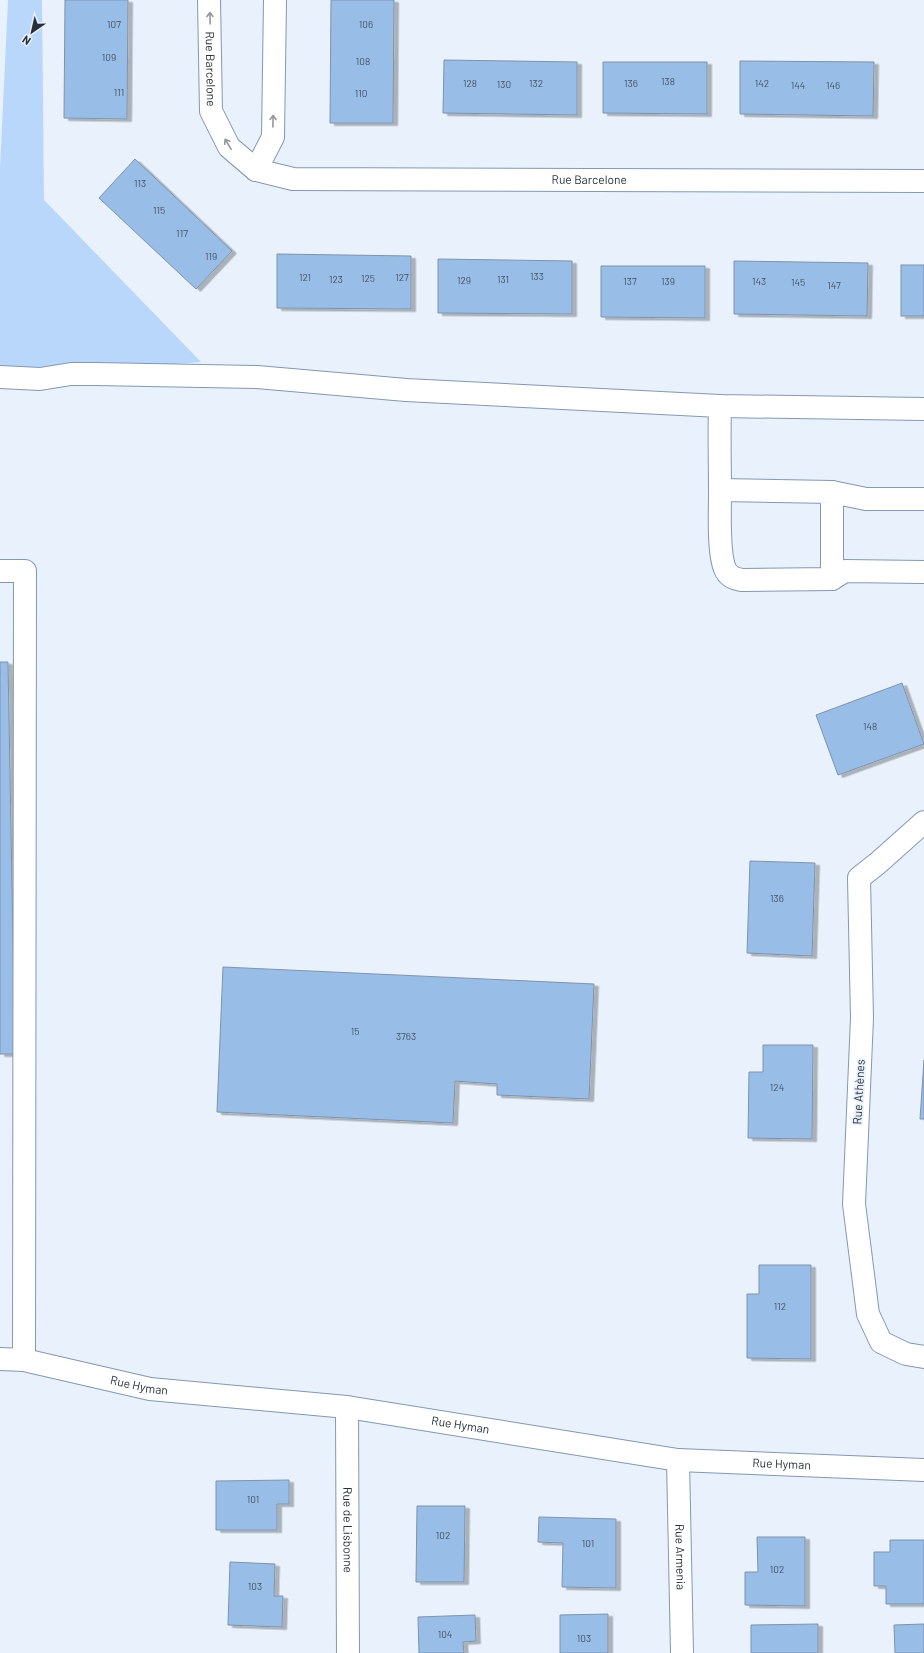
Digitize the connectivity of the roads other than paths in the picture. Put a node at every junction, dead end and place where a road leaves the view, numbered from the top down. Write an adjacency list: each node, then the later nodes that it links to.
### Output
1 (210, 0): 3 (street, Rue Barcelone, one-way to 1)
2 (275, 0): 3 (street, one-way to 2)
3 (256, 170): 4 (street, Rue Barcelone)
4 (924, 181)
5 (0, 378): 6 (street)
6 (720, 406): 7 (street); 8 (street)
7 (924, 409)
8 (720, 490): 9 (street); 13 (street)
9 (832, 492): 10 (street); 13 (street)
10 (924, 500)
11 (0, 570): 17 (street)
12 (924, 572): 13 (street)
13 (832, 579)
14 (924, 822): 15 (street, Rue Athènes)
15 (924, 1357)
16 (0, 1359): 17 (street, Rue Hyman)
17 (24, 1360): 18 (street, Rue Hyman)
18 (347, 1407): 19 (street, Rue Hyman); 21 (street, Rue de Lisbonne)
19 (678, 1460): 20 (street, Rue Hyman); 22 (street, Rue Armenia)
20 (924, 1470)
21 (348, 1653)
22 (682, 1653)

